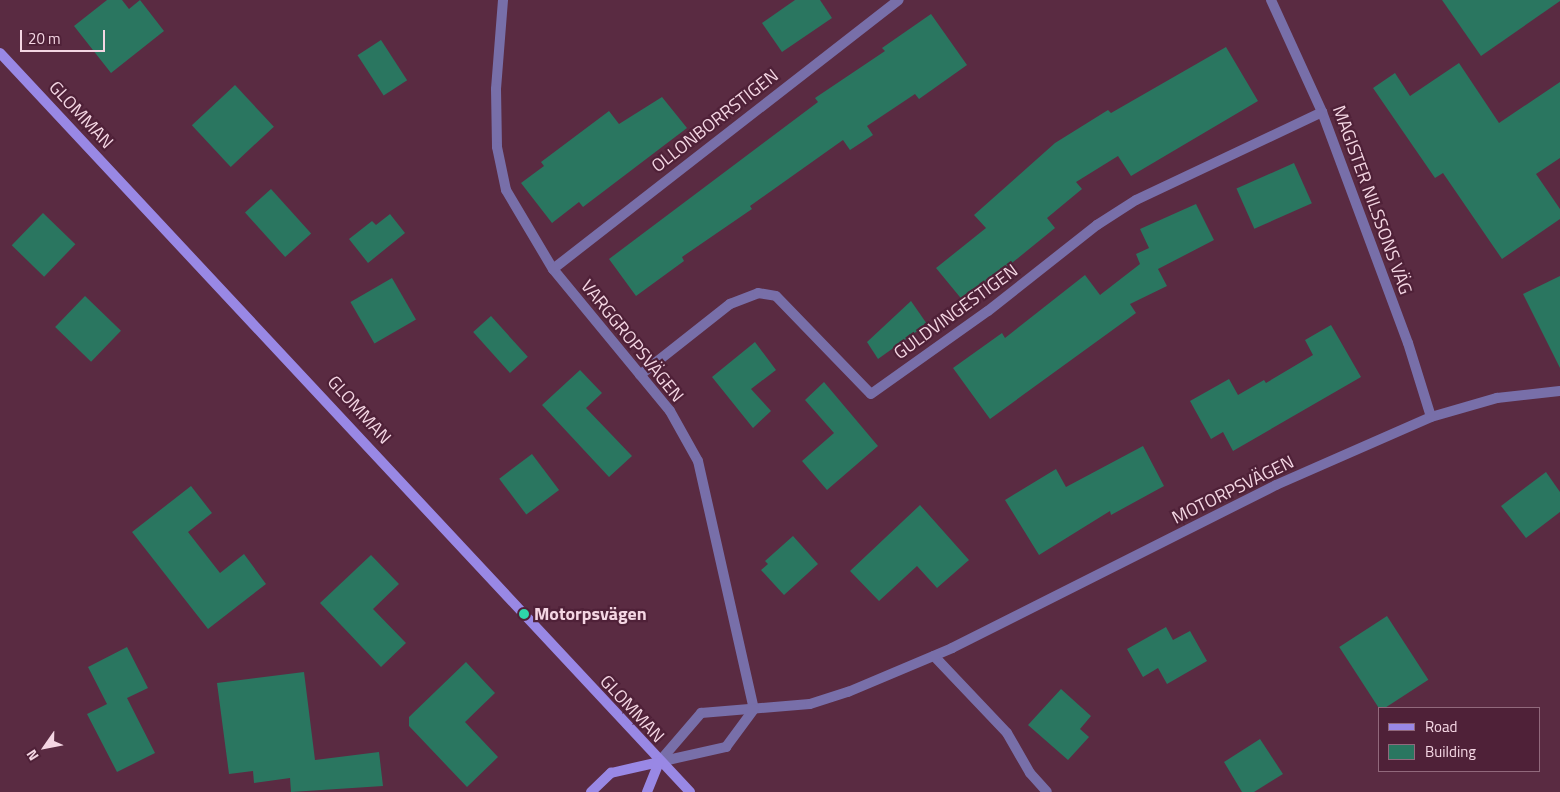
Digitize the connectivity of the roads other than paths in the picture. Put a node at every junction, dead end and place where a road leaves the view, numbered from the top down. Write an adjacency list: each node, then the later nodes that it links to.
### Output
1 (503, 0): 6 (street, VARGGROPSVÄGEN)
2 (899, 0): 6 (street, OLLONBORRSTIGEN)
3 (1271, 0): 5 (street, MAGISTER NILSSONS VÄG)
4 (0, 53): 12 (street, GLOMMAN)
5 (1322, 112): 7 (street, GULDVINGESTIGEN); 9 (street, MAGISTER NILSSONS VÄG)
6 (553, 269): 7 (street, VARGGROPSVÄGEN)
7 (640, 375): 11 (street, VARGGROPSVÄGEN)
8 (1560, 392): 9 (street, MOTORPSVÄGEN)
9 (1431, 417): 10 (street, MOTORPSVÄGEN)
10 (934, 656): 11 (street, MOTORPSVÄGEN); 16 (street)
11 (754, 709): 12 (street); 12 (street, MOTORPSVÄGEN)
12 (660, 762): 13 (street); 14 (street); 15 (street, GLOMMAN)
13 (591, 792)
14 (646, 792)
15 (690, 792)
16 (1048, 792)

